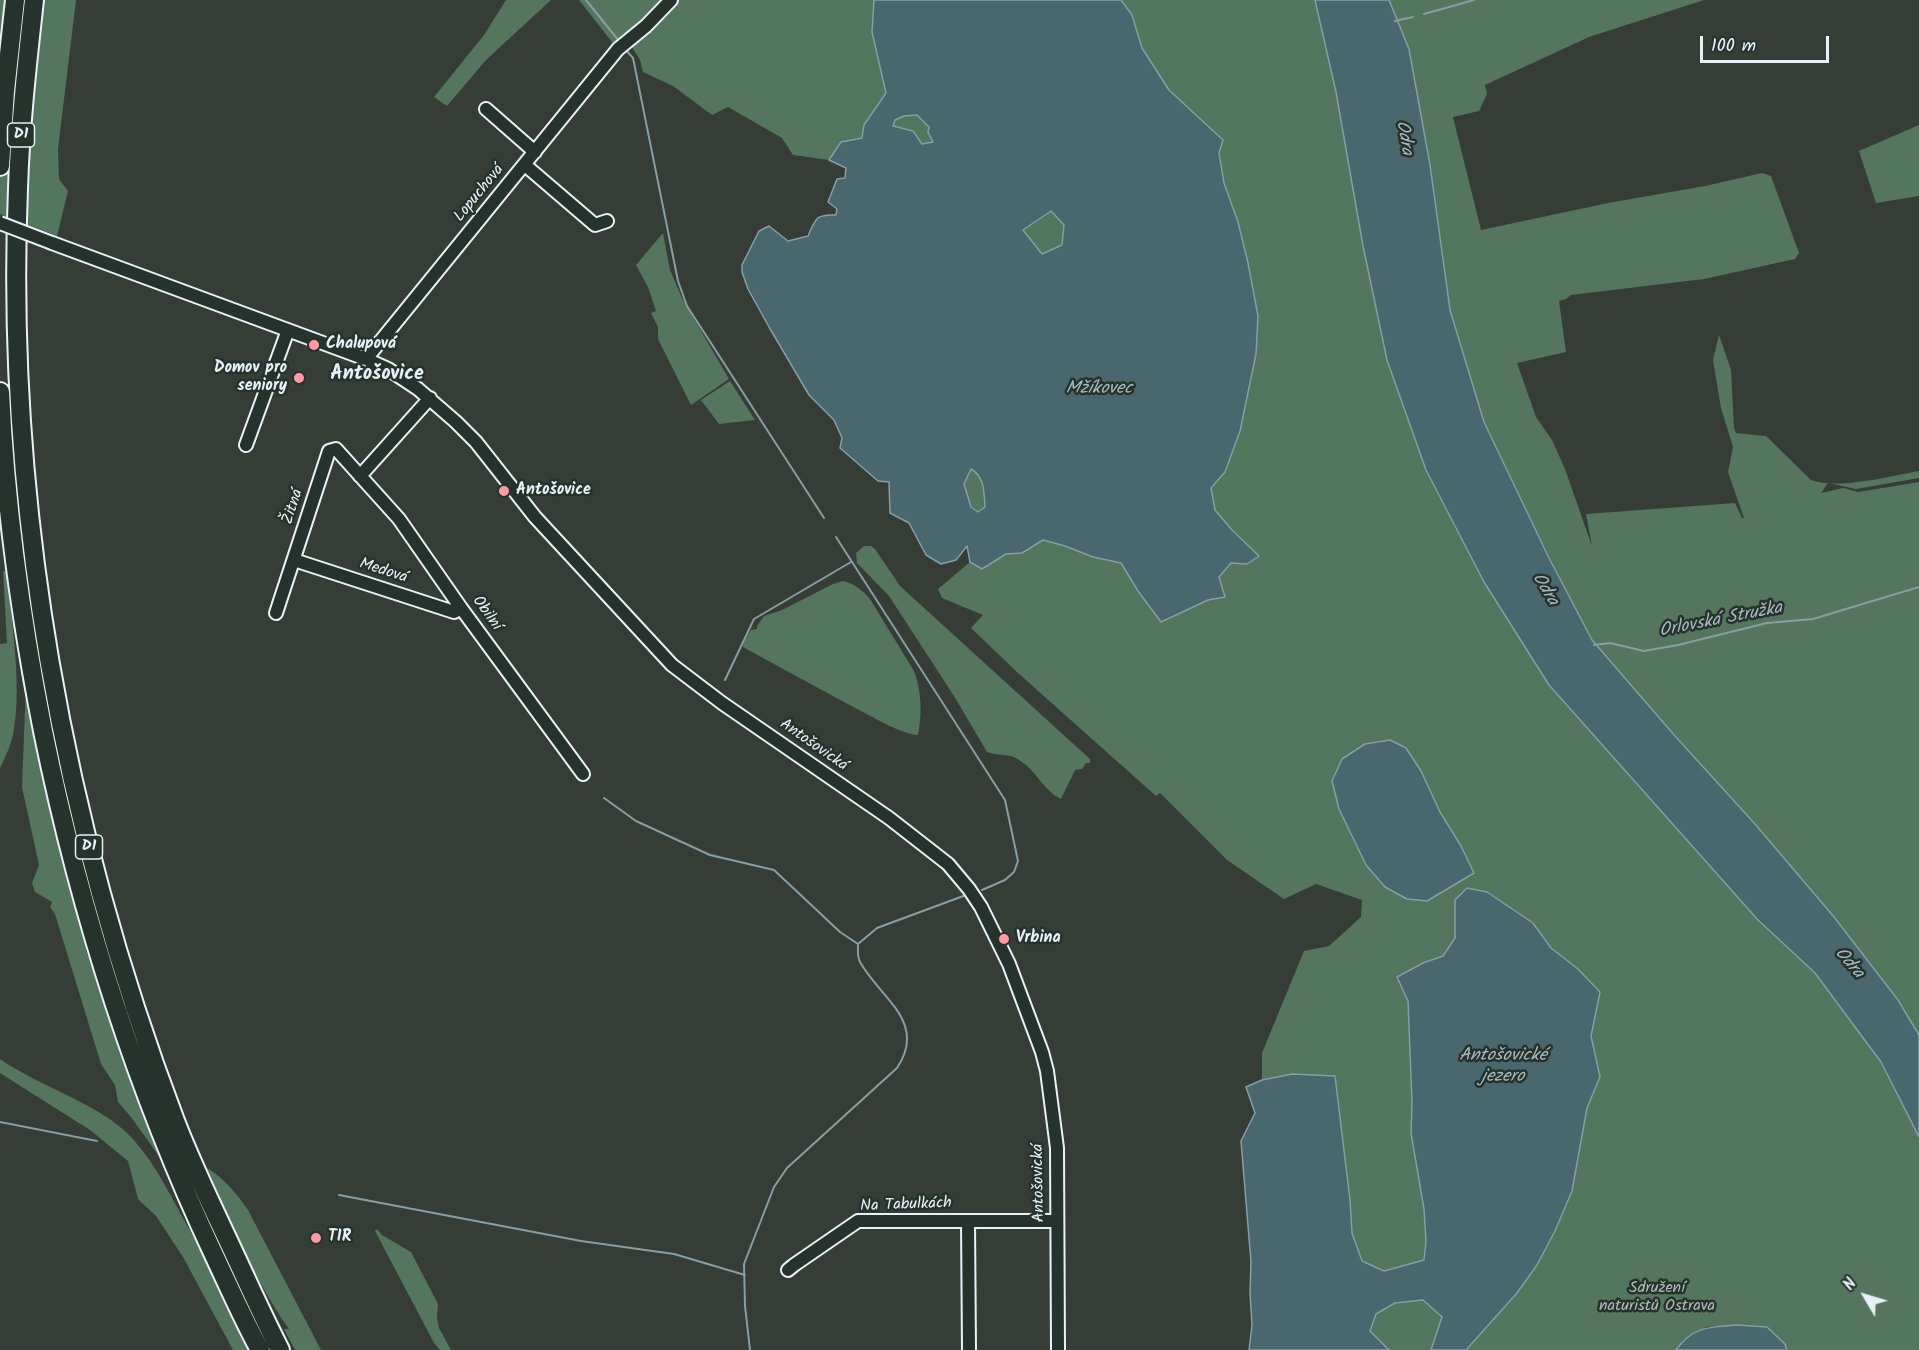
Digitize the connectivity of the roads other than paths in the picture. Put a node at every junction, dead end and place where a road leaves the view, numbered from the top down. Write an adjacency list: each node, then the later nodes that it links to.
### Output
1 (15, 0): 7 (highway, D1)
2 (34, 0): 24 (highway, D1)
3 (671, 0): 5 (street, Lopuchová)
4 (486, 109): 5 (street)
5 (535, 152): 6 (street, Lopuchová)
6 (525, 165): 8 (street); 11 (street, Lopuchová)
7 (0, 166)
8 (607, 221)
9 (0, 223): 10 (street, Antošovická, bridge)
10 (284, 328): 11 (street, Antošovická); 14 (street)
11 (366, 359): 13 (street, Antošovická)
12 (0, 392): 23 (highway, D1)
13 (430, 398): 15 (street); 21 (street, Antošovická)
14 (246, 445)
15 (360, 476): 16 (street, Žitná); 17 (street, Obilní)
16 (294, 560): 17 (street, Medová); 18 (street, Žitná)
17 (461, 608): 19 (street, Obilní)
18 (276, 613)
19 (583, 774)
20 (968, 1221): 21 (street, Na Tabulkách); 22 (street, Na Tabulkách); 25 (street, Na Tabulkách)
21 (1057, 1221): 26 (street, Antošovická)
22 (788, 1270)
23 (260, 1350)
24 (280, 1350)
25 (969, 1350)
26 (1058, 1350)

